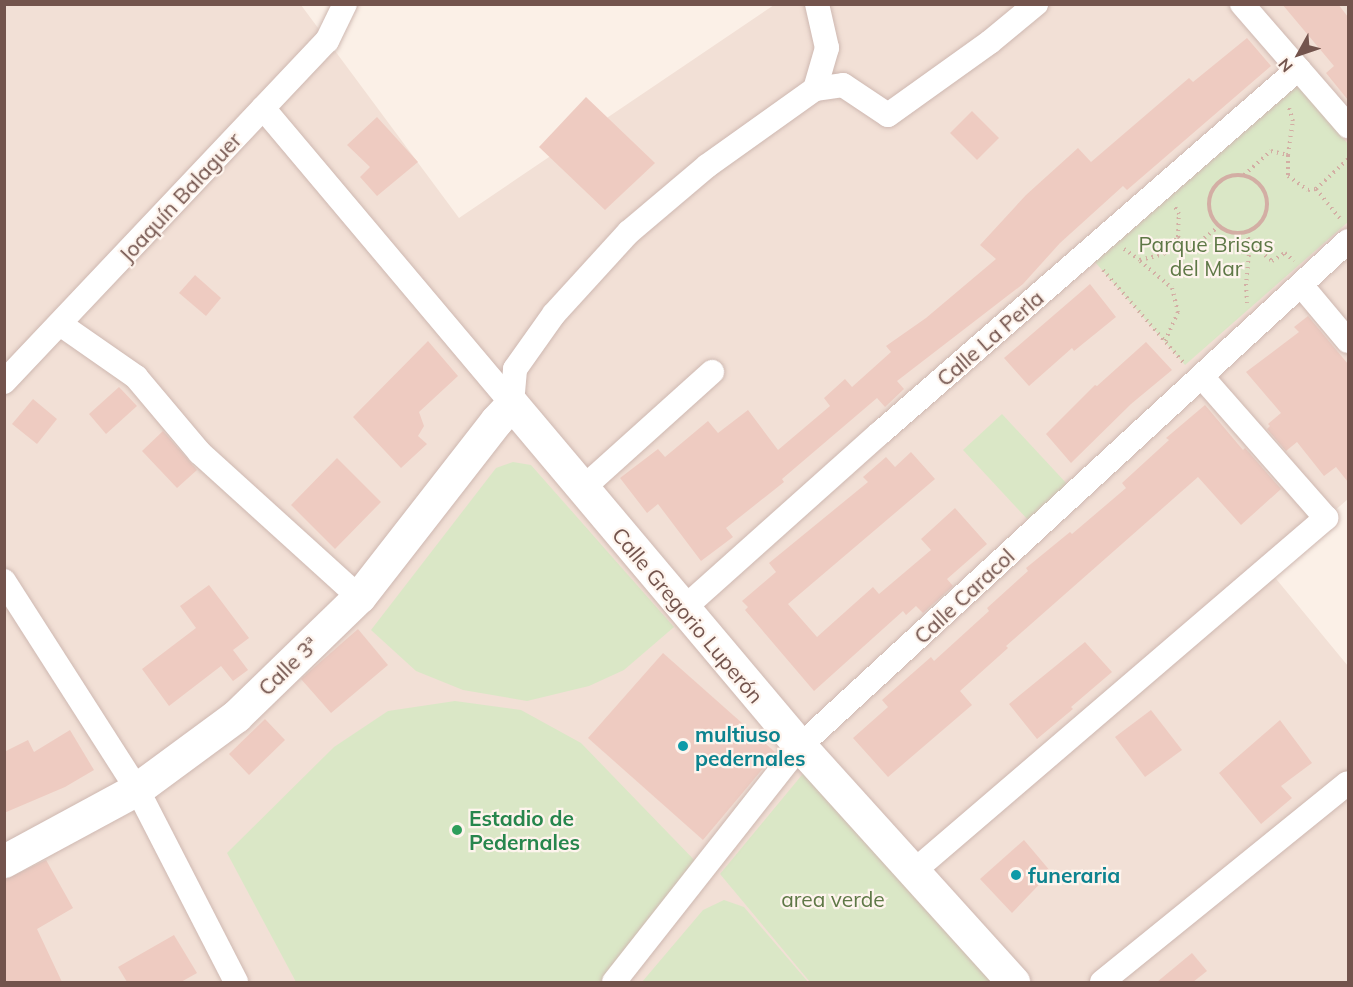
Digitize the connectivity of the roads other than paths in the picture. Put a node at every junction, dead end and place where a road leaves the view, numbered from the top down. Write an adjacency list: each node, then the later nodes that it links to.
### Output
1 (345, 4): 7 (street, Joaquín Balaguer)
2 (817, 4): 6 (street)
3 (1036, 4): 6 (street)
4 (1242, 4): 5 (street)
5 (1298, 69): 8 (street); 20 (street, Calle La Perla)
6 (815, 89): 16 (street)
7 (263, 108): 11 (street, Joaquín Balaguer); 16 (street)
8 (1348, 126)
9 (1348, 242): 10 (street, Calle Caracol)
10 (1300, 275): 12 (street); 13 (street, Calle Caracol)
11 (60, 324): 15 (street, Joaquín Balaguer); 19 (street)
12 (1348, 340)
13 (1193, 371): 21 (street, Calle Caracol); 25 (street)
14 (712, 372): 17 (street)
15 (4, 382)
16 (512, 404): 17 (street, Calle Gregorio Luperón); 19 (street, Calle 3ª)
17 (582, 489): 20 (street, Calle Gregorio Luperón)
18 (4, 581): 23 (street)
19 (359, 597): 23 (street, Calle 3ª)
20 (683, 609): 21 (street, Calle Gregorio Luperón)
21 (800, 746): 25 (street, Calle Gregorio Luperón); 27 (street, Calle Caracol)
22 (1348, 783): 29 (street)
23 (137, 789): 24 (street, Calle 3ª); 26 (street)
24 (4, 861)
25 (915, 871): 28 (street, Calle Gregorio Luperón)
26 (236, 982)
27 (614, 982)
28 (1013, 982)
29 (1102, 982)

